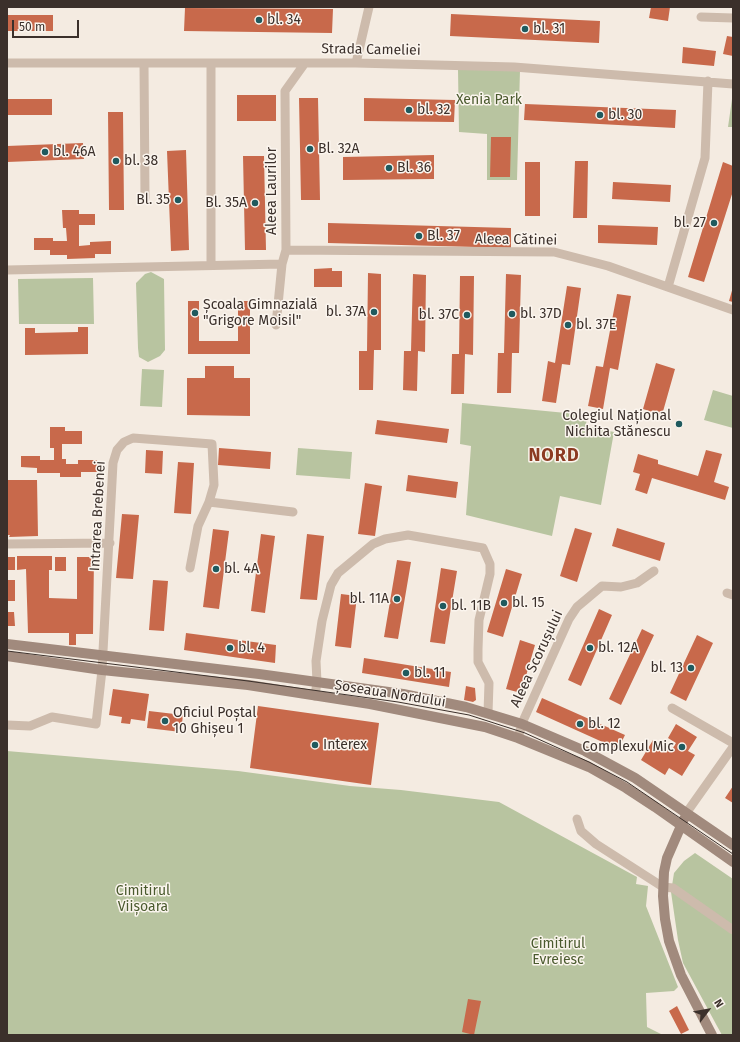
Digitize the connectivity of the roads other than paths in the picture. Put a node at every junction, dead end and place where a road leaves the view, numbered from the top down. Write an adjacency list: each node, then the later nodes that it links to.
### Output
1 (369, 7): 7 (street)
2 (701, 17): 3 (street)
3 (733, 18)
4 (7, 63): 8 (street, Strada Cameliei)
5 (211, 63): 6 (street, Strada Cameliei); 8 (street, Strada Cameliei); 14 (street)
6 (305, 63): 7 (street, Strada Cameliei); 12 (street, Aleea Laurilor)
7 (356, 63): 9 (street, Strada Cameliei)
8 (144, 64): 11 (street)
9 (708, 81): 10 (street, Strada Cameliei); 16 (street)
10 (733, 84)
11 (144, 198)
12 (286, 250): 13 (street, Aleea Laurilor); 16 (street, Aleea Cătinei)
13 (282, 264): 14 (street); 18 (street, Aleea Laurilor)
14 (211, 265): 15 (street)
15 (7, 270)
16 (668, 287): 17 (street, Aleea Cătinei)
17 (733, 310)
18 (276, 325)
19 (209, 502): 20 (street); 21 (street, Intrarea Brebenei); 23 (street)
20 (293, 512)
21 (110, 542): 22 (street); 27 (street, Intrarea Brebenei)
22 (7, 544)
23 (190, 568)
24 (654, 572): 33 (street, Aleea Scorușului)
25 (7, 644): 27 (main road, Șoseaua Nordului)
26 (7, 656): 28 (main road, Șoseaua Nordului)
27 (102, 656): 28 (street, Intrarea Brebenei); 29 (main road, Șoseaua Nordului)
28 (102, 670): 30 (main road, Șoseaua Nordului); 34 (street, Intrarea Brebenei)
29 (317, 682): 30 (street); 32 (main road, Șoseaua Nordului); 32 (street)
30 (316, 696): 35 (main road, Șoseaua Nordului)
31 (672, 708): 36 (street)
32 (488, 713): 33 (main road, Șoseaua Nordului)
33 (522, 724): 35 (street, Aleea Scorușului); 38 (main road, Șoseaua Nordului)
34 (7, 725)
35 (518, 738): 40 (main road, Șoseaua Nordului)
36 (733, 743)
37 (733, 747): 38 (street)
38 (687, 812): 40 (main road); 41 (main road, Șoseaua Nordului)
39 (577, 819): 43 (street)
40 (681, 824): 42 (main road, Șoseaua Nordului); 43 (main road)
41 (733, 845)
42 (733, 862)
43 (663, 887): 44 (street); 45 (main road)
44 (733, 930)
45 (712, 1035)

